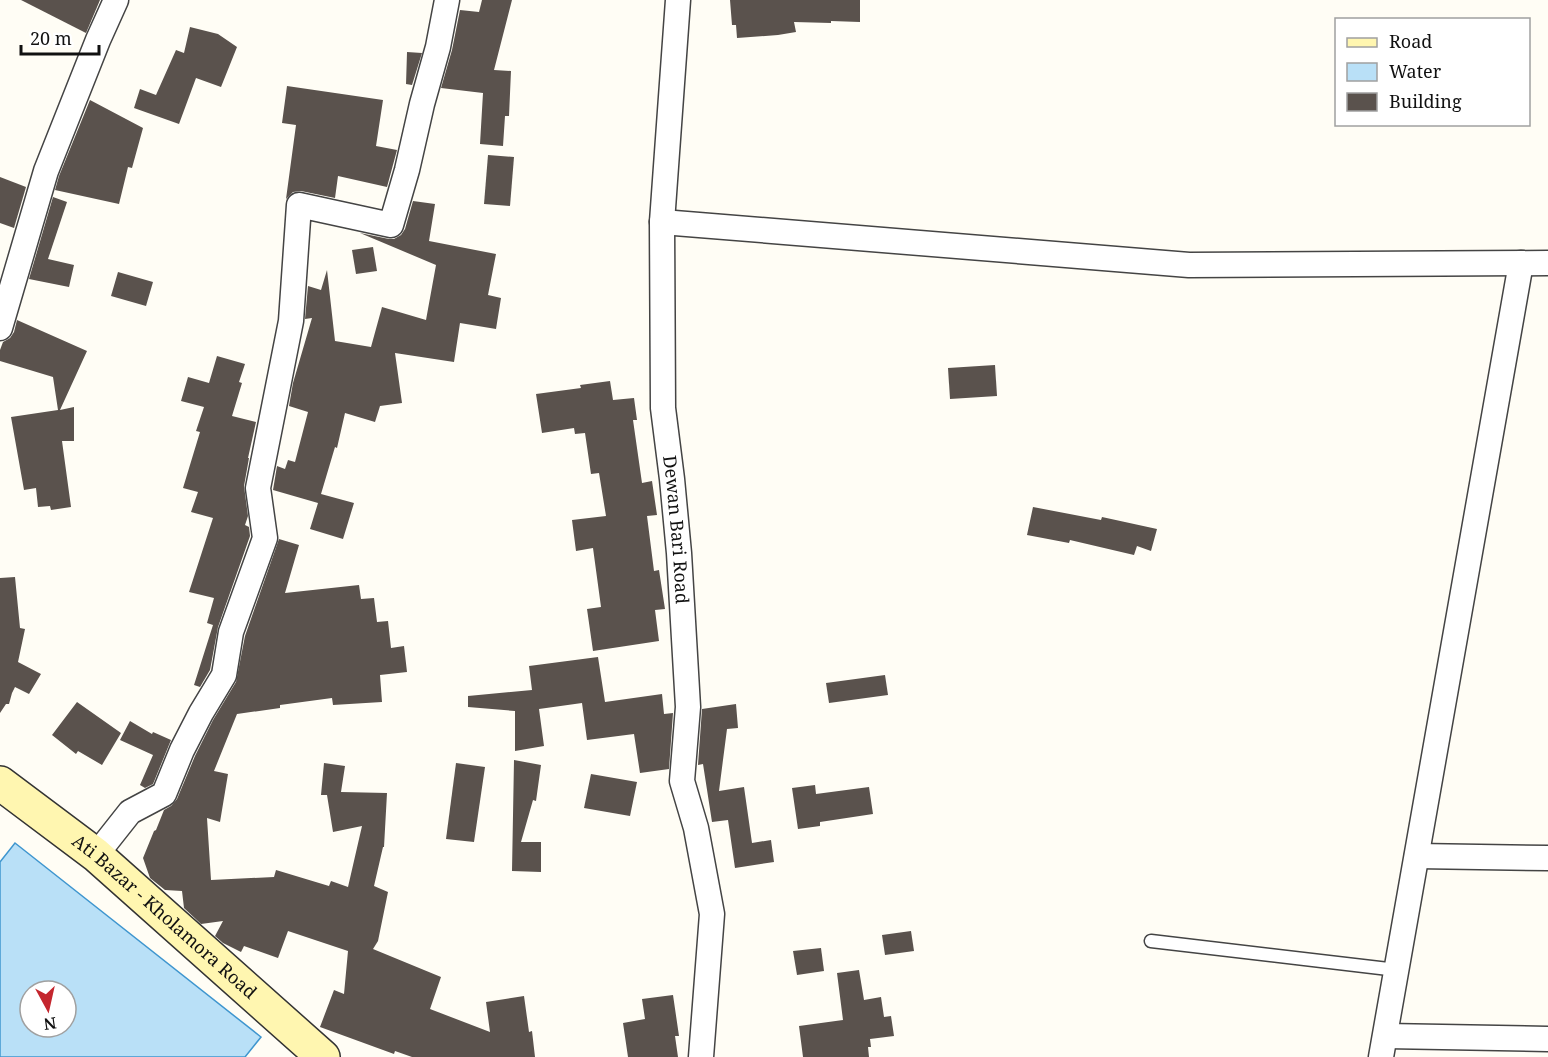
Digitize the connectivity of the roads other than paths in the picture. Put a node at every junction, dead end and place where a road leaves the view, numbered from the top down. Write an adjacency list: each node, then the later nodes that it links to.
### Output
1 (116, 0): 7 (street)
2 (447, 0): 9 (street)
3 (676, 0): 4 (street, Dewan Bari Road)
4 (662, 222): 5 (street); 17 (street, Dewan Bari Road)
5 (1521, 263): 6 (street); 10 (street)
6 (1548, 263)
7 (0, 328)
8 (0, 783): 9 (main road, Ati Bazar - Kholamora Road)
9 (96, 855): 16 (main road, Ati Bazar - Kholamora Road)
10 (1417, 856): 11 (street); 13 (street)
11 (1548, 858)
12 (1151, 941): 13 (lane)
13 (1397, 970): 15 (street)
14 (1548, 1039): 15 (street)
15 (1383, 1046)
16 (323, 1057)
17 (701, 1057)

